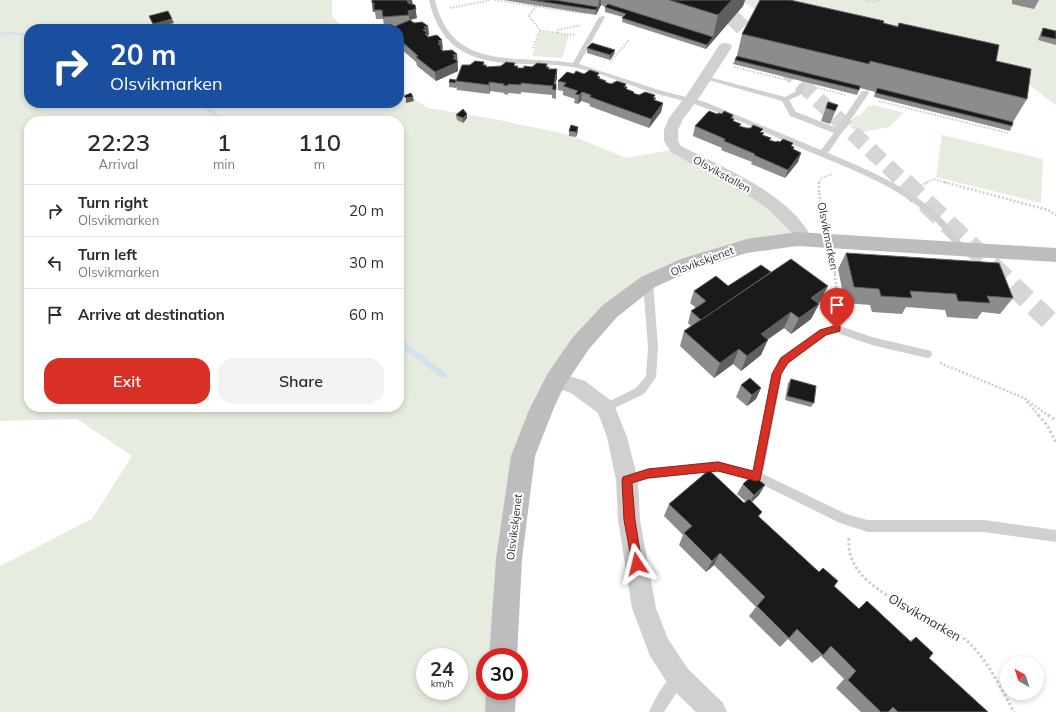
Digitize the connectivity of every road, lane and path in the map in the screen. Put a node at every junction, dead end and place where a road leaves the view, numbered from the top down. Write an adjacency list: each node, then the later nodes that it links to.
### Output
1 (432, 0): 9 (lane)
2 (480, 0): 7 (path)
3 (491, 0): 7 (path)
4 (495, 0): 8 (path)
5 (866, 0): 6 (path)
6 (880, 0)
7 (484, 1): 9 (path)
8 (536, 6): 10 (path); 12 (path)
9 (434, 12): 18 (lane)
10 (602, 17): 11 (lane)
11 (597, 26): 13 (path); 14 (lane)
12 (540, 31): 13 (path); 18 (path)
13 (556, 33): 14 (path)
14 (591, 37): 19 (lane)
15 (629, 40): 17 (path)
16 (724, 47): 20 (street, Olsvikstallen)
17 (617, 54)
18 (525, 61): 19 (lane)
19 (575, 65): 24 (lane)
20 (706, 78): 23 (lane); 24 (street, Olsvikstallen)
21 (802, 86): 23 (lane)
22 (864, 95): 25 (lane); 26 (path)
23 (785, 99): 25 (lane)
24 (688, 101): 27 (lane); 31 (street, Olsvikstallen)
25 (839, 132): 27 (lane)
26 (1008, 133)
27 (822, 154): 28 (lane)
28 (852, 167): 29 (lane); 35 (path, Olsvikmarken, bridge)
29 (903, 193): 30 (path); 32 (lane)
30 (1056, 215)
31 (797, 239): 32 (main road, Olsvikskjenet); 34 (main road, Olsvikskjenet)
32 (961, 248): 33 (main road, Olsvikskjenet)
33 (1056, 255)
34 (648, 282): 37 (main road, Olsvikskjenet); 39 (lane)
35 (837, 329): 36 (lane); 42 (lane)
36 (926, 354): 38 (path)
37 (556, 380): 39 (street); 46 (main road, Olsvikskjenet)
38 (1024, 398): 40 (path); 41 (path)
39 (606, 408): 43 (street)
40 (1056, 420)
41 (1056, 442)
42 (756, 477): 43 (lane); 44 (lane)
43 (627, 480): 47 (street)
44 (856, 523): 45 (lane); 52 (path, Olsvikmarken)
45 (1056, 536)
46 (504, 648)
47 (679, 678): 50 (lane); 51 (street)
48 (501, 700): 49 (main road)
49 (500, 712)
50 (656, 712)
51 (714, 712)
52 (1014, 712)

